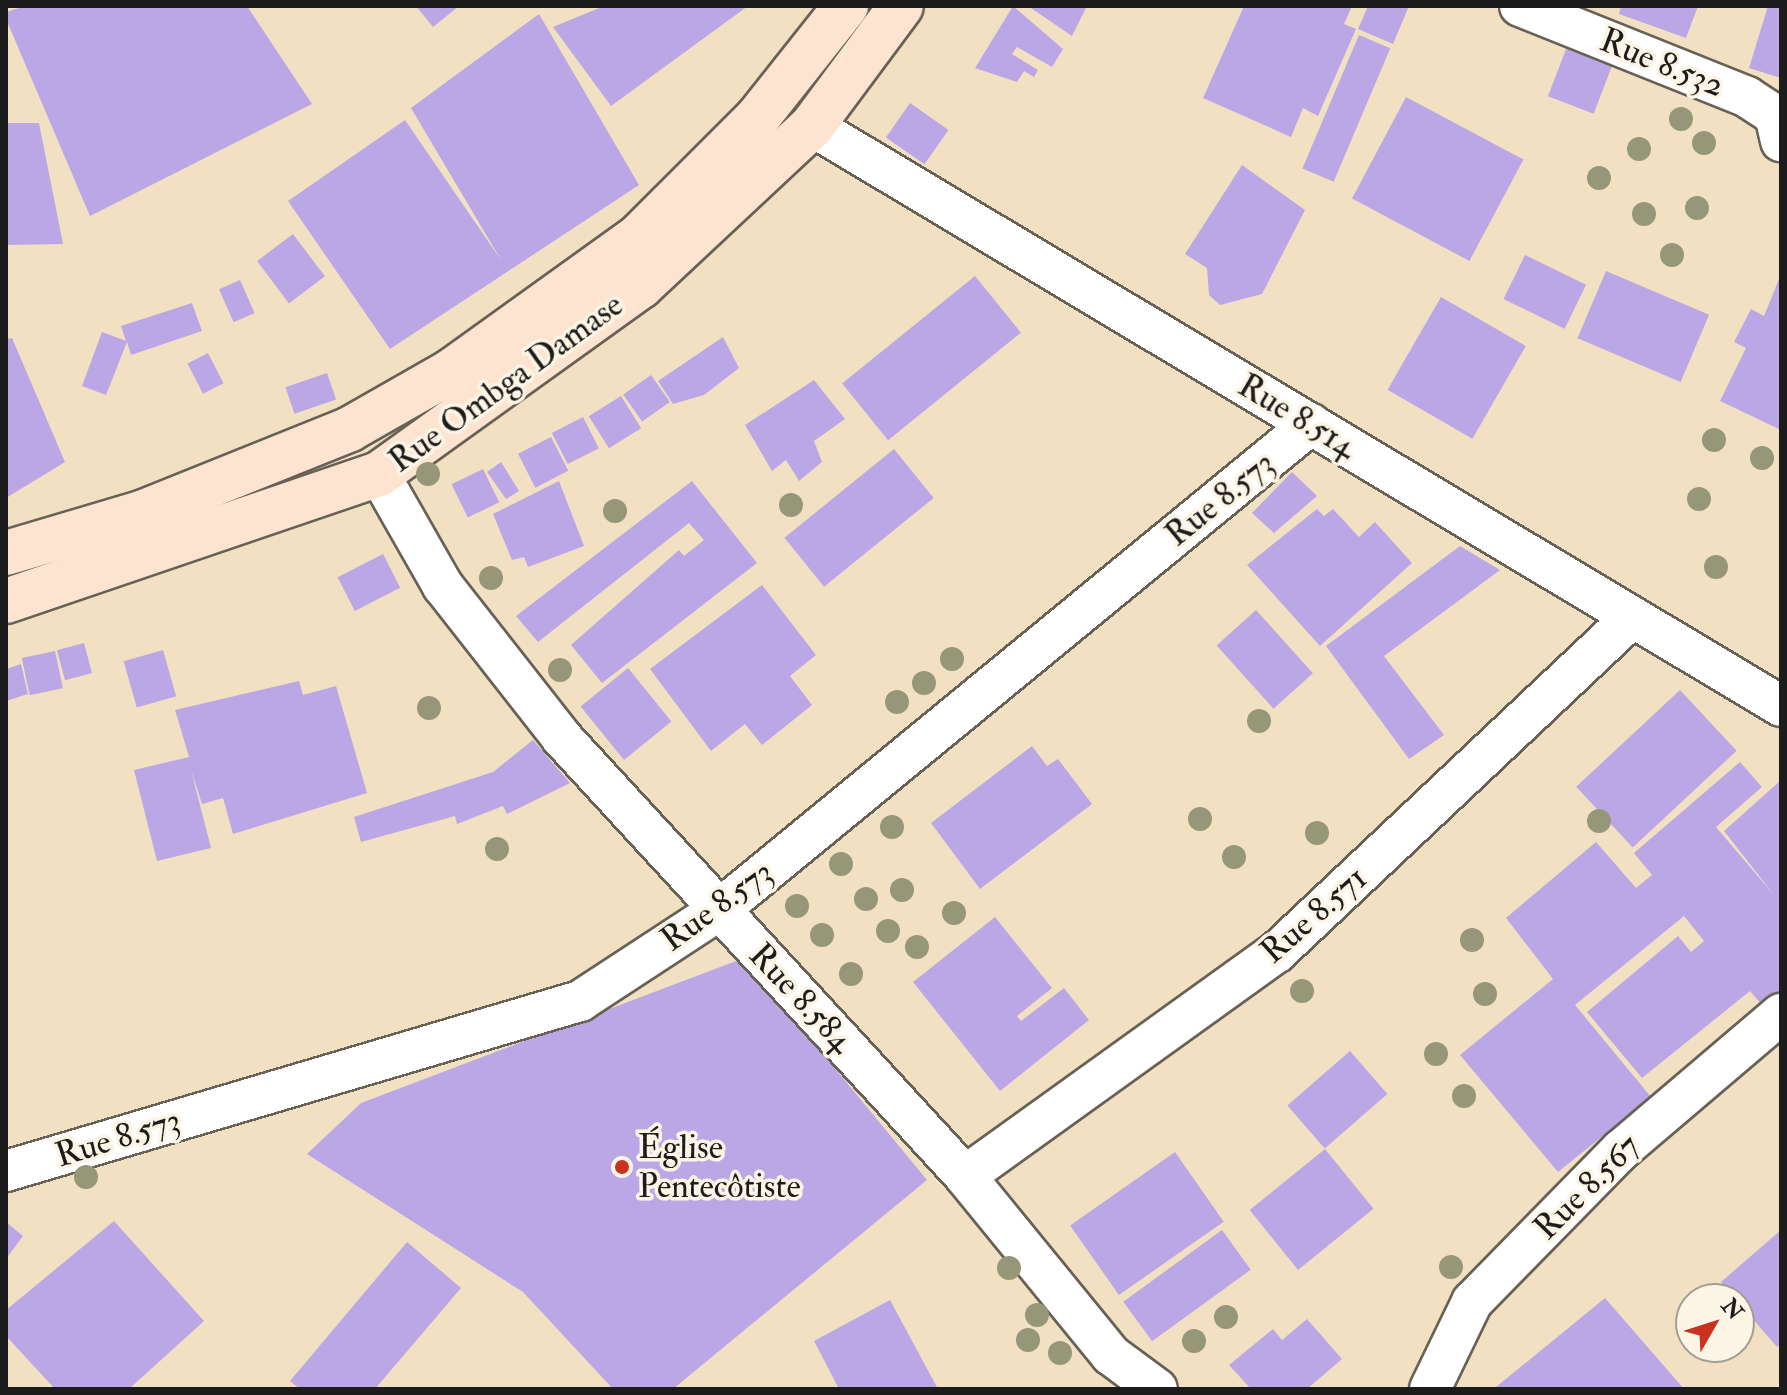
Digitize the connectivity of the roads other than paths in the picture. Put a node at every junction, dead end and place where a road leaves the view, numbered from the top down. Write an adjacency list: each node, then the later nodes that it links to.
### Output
1 (846, 6): 8 (main road, Rue Ombga Damase)
2 (901, 6): 4 (main road, Rue Ombga Damase)
3 (1520, 6): 5 (street, Rue 8.532)
4 (812, 126): 6 (street, Rue 8.514); 7 (main road, Rue Ombga Damase)
5 (1781, 141)
6 (1311, 424): 10 (street, Rue 8.514); 12 (street, Rue 8.573)
7 (379, 474): 9 (main road, Rue Ombga Damase); 12 (street, Rue 8.584)
8 (6, 553)
9 (6, 601)
10 (1632, 617): 11 (street, Rue 8.514); 15 (street, Rue 8.571)
11 (1781, 706)
12 (719, 910): 14 (street, Rue 8.573); 15 (street, Rue 8.584)
13 (1781, 1014): 17 (street, Rue 8.567)
14 (6, 1171)
15 (965, 1176): 16 (street, Rue 8.584)
16 (1157, 1389)
17 (1430, 1389)

